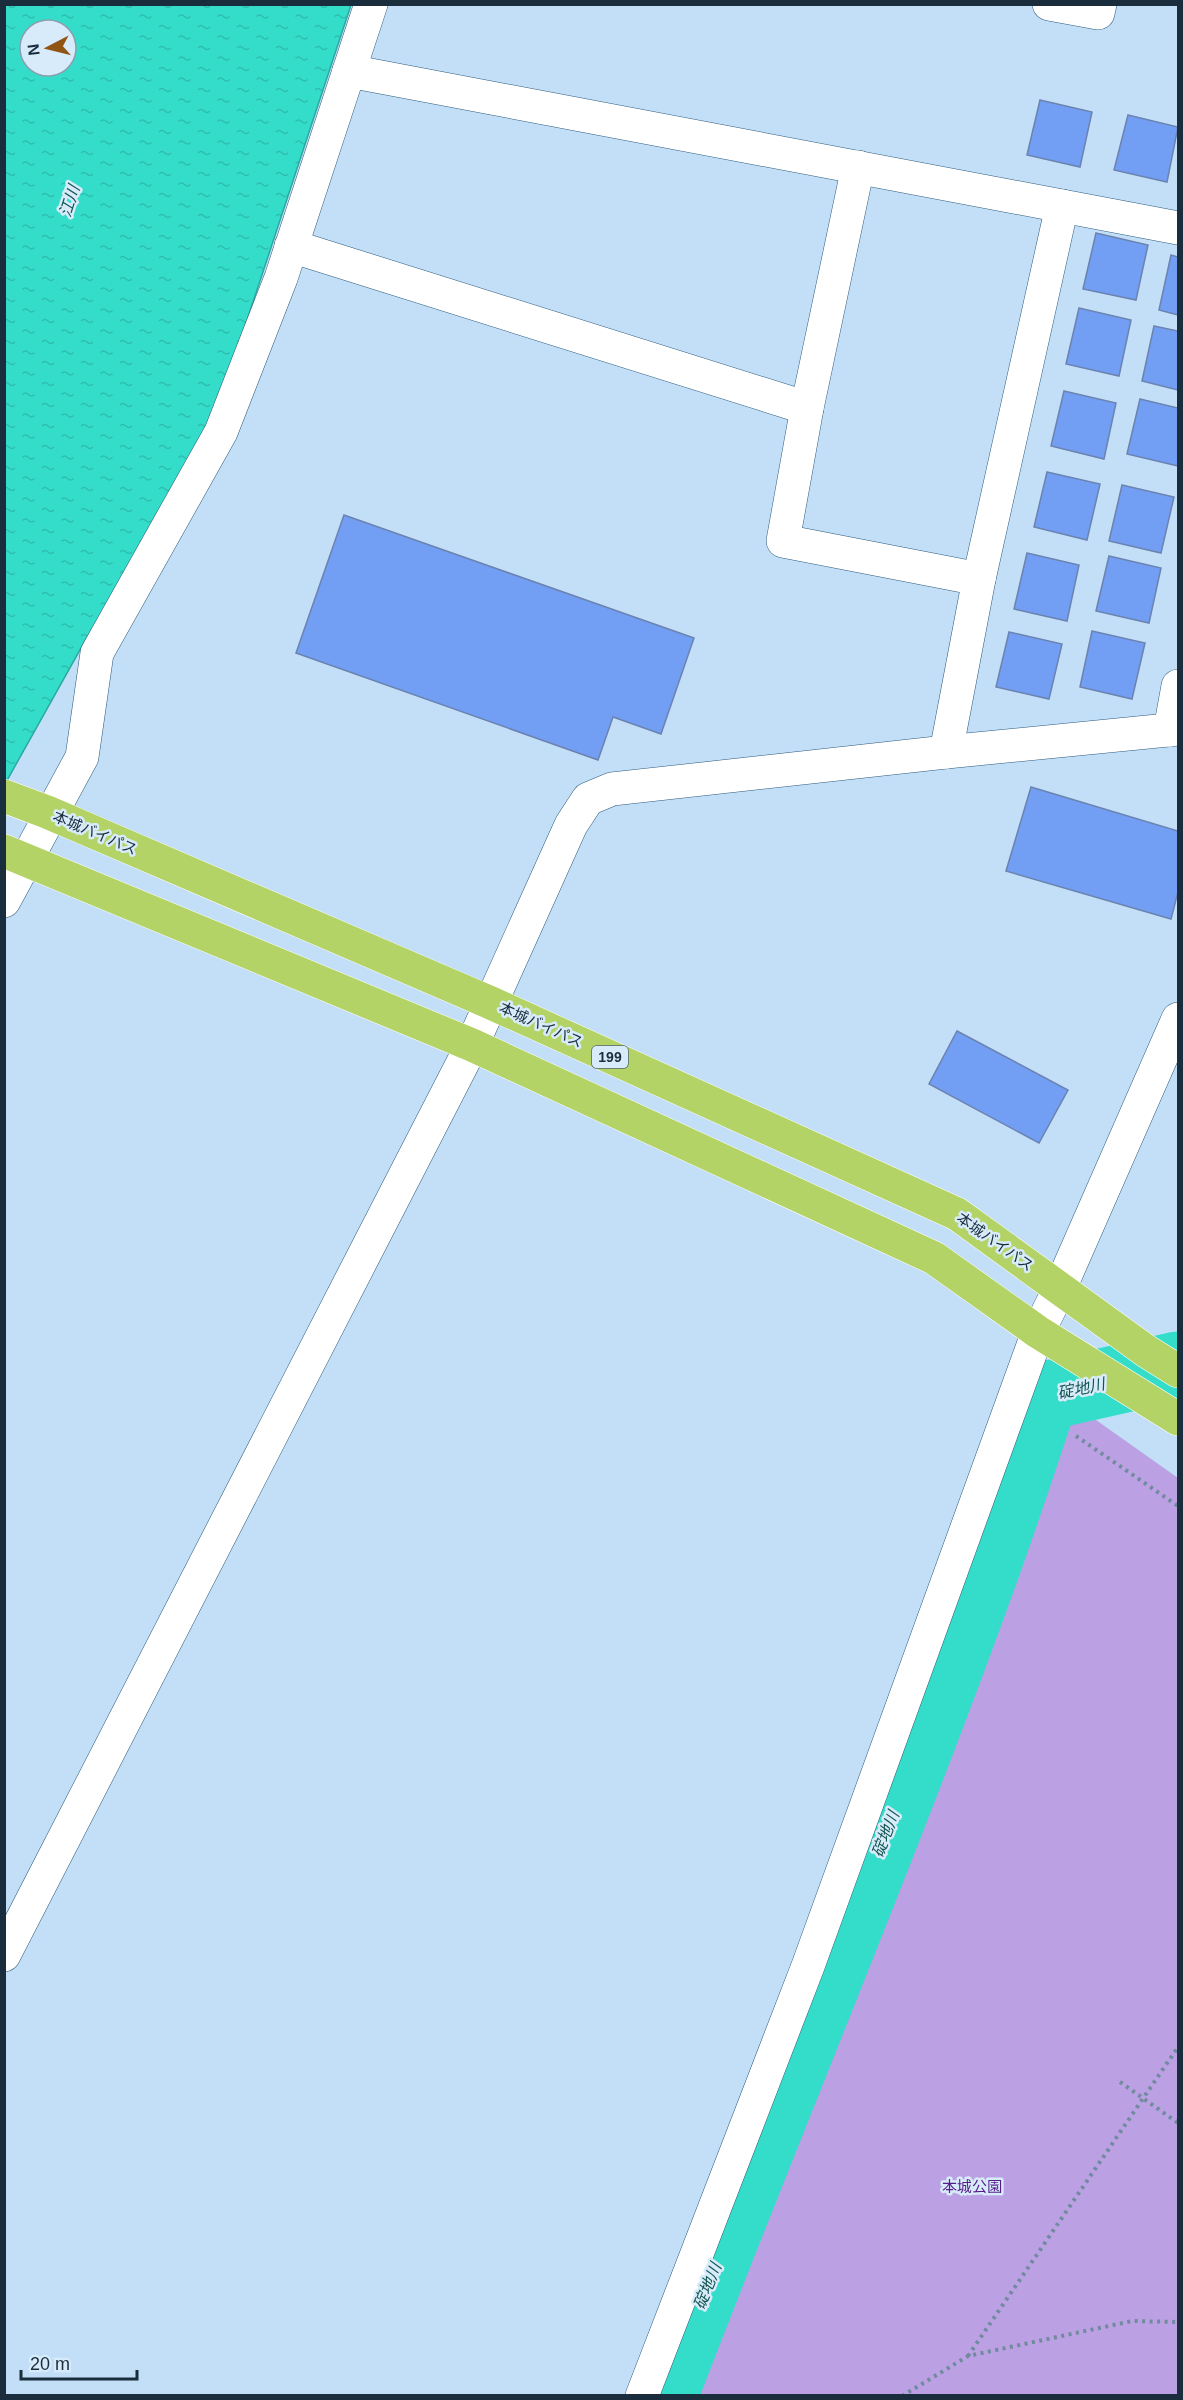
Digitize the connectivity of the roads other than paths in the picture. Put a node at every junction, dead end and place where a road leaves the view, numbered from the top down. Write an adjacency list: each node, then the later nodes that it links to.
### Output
1 (371, 4): 4 (street)
2 (1049, 4): 3 (street)
3 (1100, 4)
4 (349, 71): 5 (street); 8 (street)
5 (858, 167): 6 (street); 9 (street)
6 (1062, 206): 7 (street); 10 (street)
7 (1179, 228)
8 (291, 246): 9 (street); 15 (street)
9 (807, 408): 10 (street)
10 (979, 579): 13 (street)
11 (1179, 686): 12 (street)
12 (1174, 730): 13 (street)
13 (946, 752): 18 (street)
14 (4, 796): 15 (highway, 本城バイパス / 199)
15 (49, 813): 16 (street); 18 (highway, 本城バイパス / 199)
16 (16, 855): 17 (street); 20 (highway)
17 (4, 901)
18 (491, 1003): 20 (street); 21 (highway, 本城バイパス / 199)
19 (1179, 1019): 21 (street)
20 (472, 1045): 22 (highway); 25 (street)
21 (1060, 1288): 22 (street); 23 (highway, 本城バイパス / 199)
22 (1038, 1332): 24 (highway); 26 (street)
23 (1179, 1371)
24 (1179, 1419)
25 (4, 1955)
26 (642, 2396)

